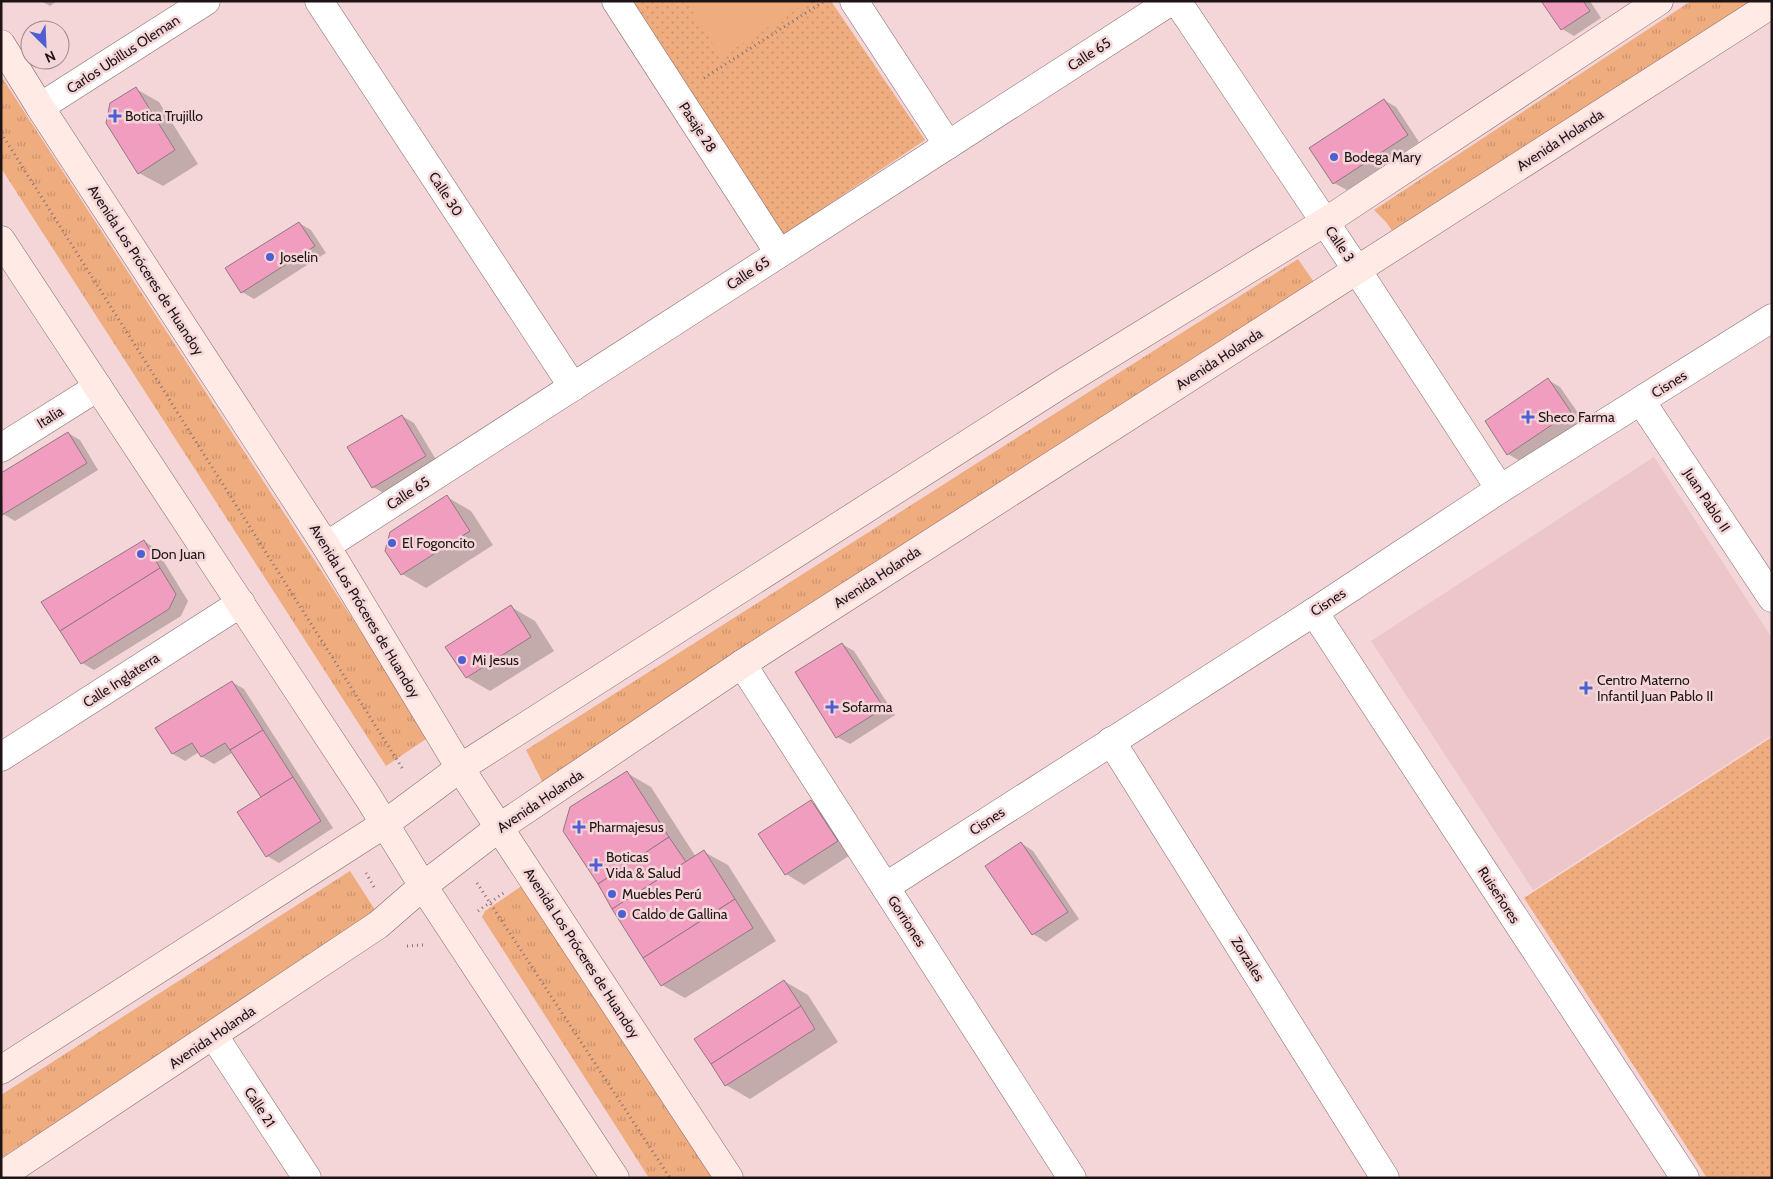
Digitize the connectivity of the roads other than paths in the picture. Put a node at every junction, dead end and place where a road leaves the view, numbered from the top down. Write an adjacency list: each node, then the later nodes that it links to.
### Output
1 (206, 1): 10 (street, Carlos Ubillus Oleman)
2 (319, 1): 18 (street, Calle 30)
3 (616, 1): 14 (street, Pasaje 28)
4 (854, 1): 11 (street)
5 (1170, 1): 11 (street, Calle 65)
6 (1177, 1): 12 (street, Calle 3)
7 (1659, 1): 12 (street)
8 (1772, 4): 15 (street, Avenida Holanda)
9 (1, 44): 10 (street, Avenida Los Próceres de Huandoy)
10 (40, 107): 22 (street, Avenida Los Próceres de Huandoy)
11 (948, 145): 14 (street, Calle 65)
12 (1325, 222): 15 (street, Calle 3); 29 (street)
13 (1, 240): 17 (street)
14 (779, 253): 18 (street, Calle 65)
15 (1357, 270): 21 (street, Calle 3); 26 (street, Avenida Holanda)
16 (1772, 318): 19 (street, Cisnes)
17 (98, 387): 20 (street, Italia); 24 (street)
18 (573, 387): 22 (street, Calle 65)
19 (1641, 401): 21 (street, Cisnes); 23 (street, Juan Pablo II)
20 (1, 448)
21 (1500, 489): 25 (street, Cisnes)
22 (326, 546): 29 (street, Avenida Los Próceres de Huandoy)
23 (1772, 598)
24 (241, 603): 28 (street, Calle Inglaterra); 30 (street)
25 (1314, 612): 27 (street, Cisnes); 42 (street, Ruiseñores)
26 (742, 664): 31 (street, Avenida Holanda); 33 (street, Gorriones)
27 (1111, 741): 33 (street, Cisnes); 41 (street, Zorzales)
28 (1, 757)
29 (460, 768): 30 (street); 31 (street, Avenida Los Próceres de Huandoy)
30 (386, 823): 32 (street); 35 (street)
31 (500, 827): 32 (street, Avenida Holanda); 39 (street, Avenida Los Próceres de Huandoy)
32 (423, 886): 34 (street, Avenida Holanda); 38 (street)
33 (885, 887): 40 (street, Gorriones)
34 (214, 1036): 36 (street, Avenida Holanda); 37 (street, Calle 21)
35 (1, 1070)
36 (1, 1176)
37 (307, 1178)
38 (614, 1178)
39 (729, 1178)
40 (1072, 1178)
41 (1385, 1178)
42 (1685, 1178)

